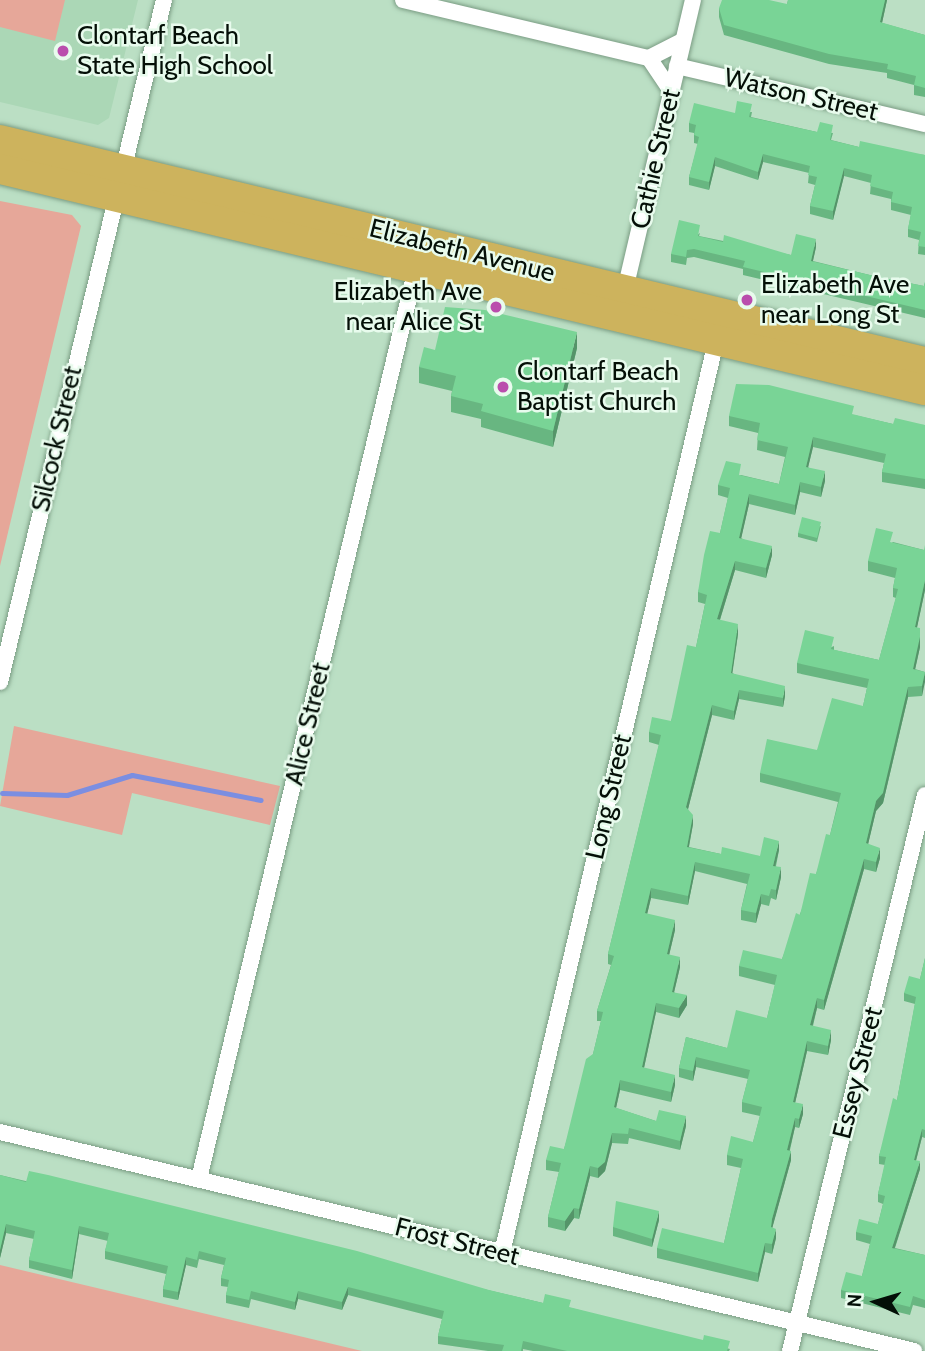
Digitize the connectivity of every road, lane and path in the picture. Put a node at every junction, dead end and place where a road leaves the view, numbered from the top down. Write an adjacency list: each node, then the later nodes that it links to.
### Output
1 (164, 0): 11 (street, Silcock Street)
2 (403, 0): 5 (street)
3 (693, 0): 4 (street, Cathie Street)
4 (683, 41): 5 (street); 6 (street, Cathie Street)
5 (649, 58): 7 (street)
6 (677, 66): 7 (street, Cathie Street); 8 (street, Watson Street)
7 (671, 91): 13 (street, Cathie Street)
8 (925, 124)
9 (0, 140): 11 (highway, Elizabeth Avenue)
10 (0, 169): 11 (highway, Elizabeth Avenue)
11 (120, 183): 12 (highway, Elizabeth Avenue); 13 (highway, Elizabeth Avenue); 17 (street, Silcock Street)
12 (416, 268): 13 (highway, Elizabeth Avenue); 20 (street, Alice Street)
13 (621, 304): 14 (highway, Elizabeth Avenue); 15 (highway, Elizabeth Avenue)
14 (716, 341): 16 (highway, Elizabeth Avenue); 21 (street, Long Street)
15 (925, 362)
16 (925, 390)
17 (0, 682)
18 (925, 795): 22 (street, Essey Street)
19 (0, 1132): 20 (street, Frost Street)
20 (199, 1179): 21 (street, Frost Street)
21 (502, 1253): 22 (street, Frost Street)
22 (797, 1323): 23 (street, Essey Street); 24 (street, Frost Street)
23 (790, 1351)
24 (914, 1351)

